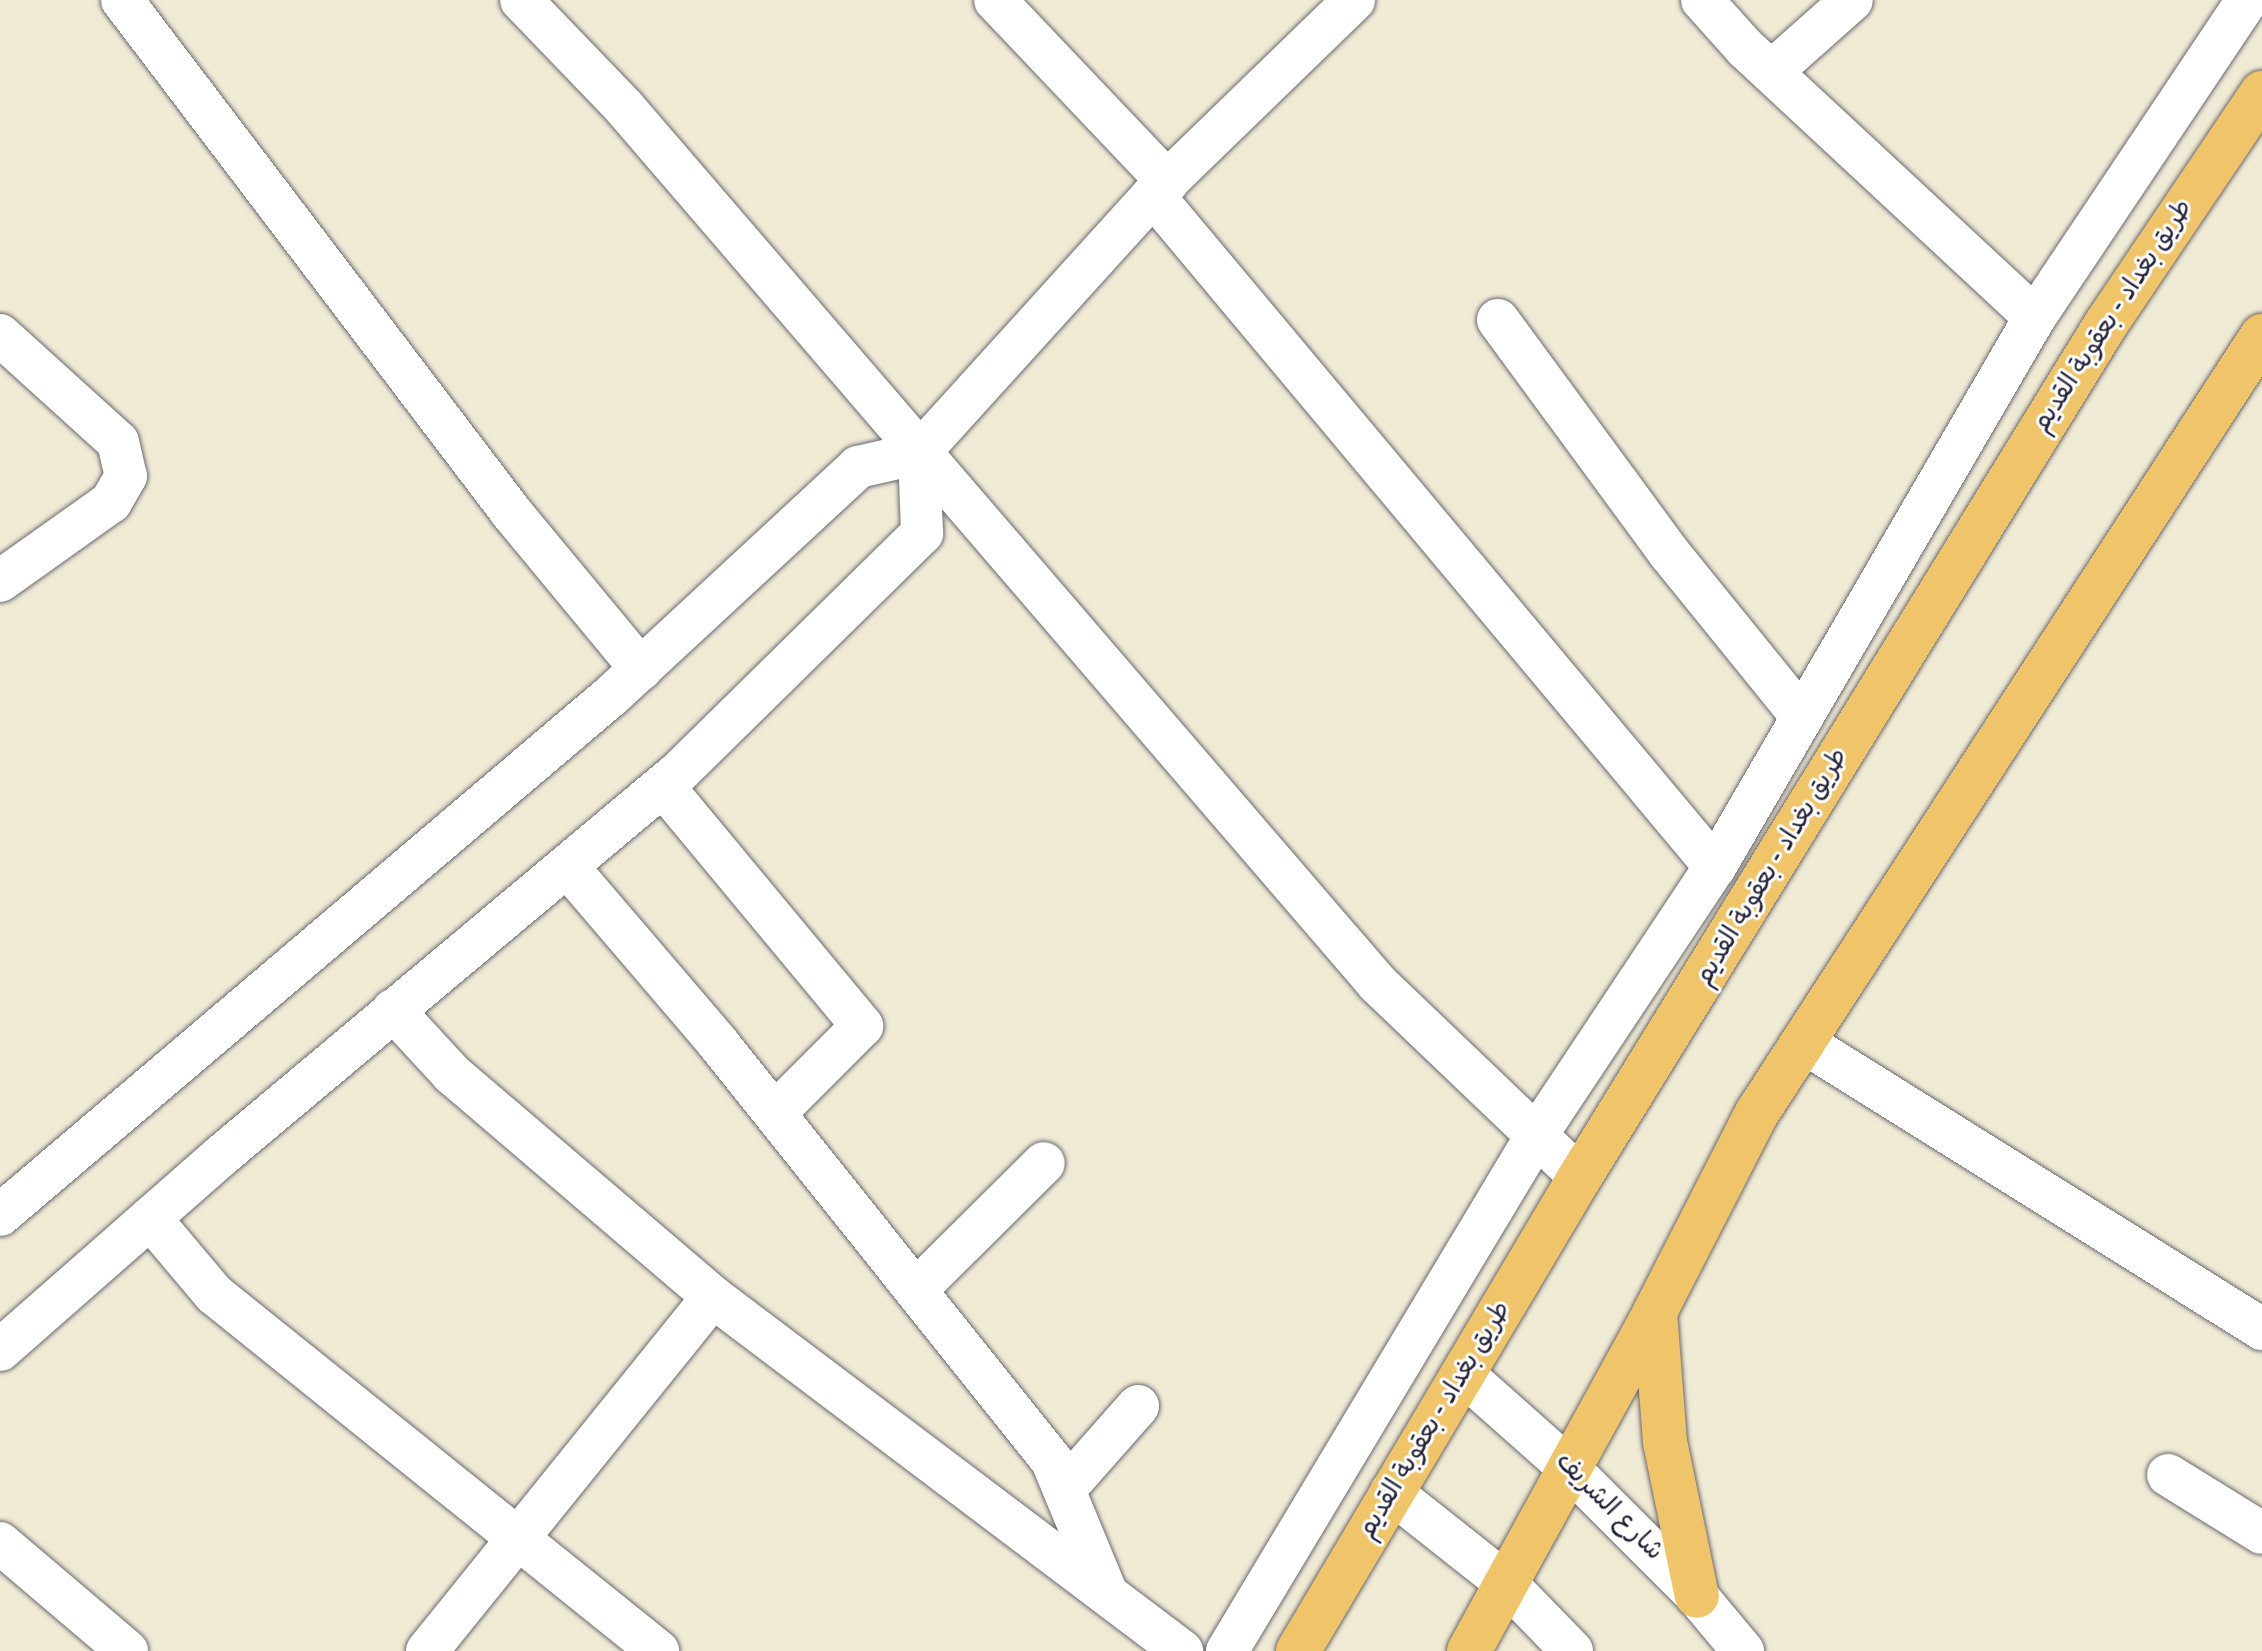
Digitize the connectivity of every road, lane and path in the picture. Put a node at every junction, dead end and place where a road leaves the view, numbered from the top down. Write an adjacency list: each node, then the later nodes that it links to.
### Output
1 (122, 0): 17 (street)
2 (521, 0): 15 (street)
3 (995, 0): 10 (street)
4 (1702, 0): 8 (street)
5 (1852, 0): 8 (street)
6 (2247, 0): 11 (street)
7 (1351, 1): 10 (street)
8 (1771, 72): 11 (street)
9 (2262, 93): 27 (highway, طريق بغداد - بعقوبة القديم)
10 (1161, 189): 15 (street); 21 (street)
11 (2035, 317): 18 (street)
12 (1498, 320): 18 (street)
13 (0, 335): 16 (street)
14 (2262, 336): 23 (highway)
15 (919, 453): 17 (street); 19 (street); 25 (street)
16 (0, 581)
17 (641, 669): 28 (street)
18 (1802, 717): 21 (street)
19 (663, 786): 20 (street); 24 (street)
20 (567, 866): 22 (street); 24 (street)
21 (1715, 867): 25 (street)
22 (393, 1010): 29 (street); 31 (street)
23 (1806, 1044): 32 (highway); 33 (street)
24 (775, 1113): 30 (street)
25 (1538, 1133): 27 (street); 51 (street)
26 (1044, 1163): 30 (street)
27 (1580, 1177): 35 (highway, طريق بغداد - بعقوبة القديم)
28 (0, 1215)
29 (150, 1218): 34 (street); 42 (street)
30 (916, 1290): 39 (street)
31 (713, 1297): 42 (street); 45 (street)
32 (1655, 1312): 37 (highway); 46 (highway)
33 (2262, 1329)
34 (0, 1350)
35 (1463, 1374): 37 (street, شارع الشريف); 40 (highway, طريق بغداد - بعقوبة القديم)
36 (1138, 1406): 39 (street)
37 (1569, 1468): 44 (highway); 46 (street, شارع الشريف)
38 (2168, 1475): 41 (street)
39 (1064, 1490): 45 (street)
40 (1391, 1492): 44 (street); 52 (highway, طريق بغداد - بعقوبة القديم)
41 (2262, 1533)
42 (516, 1541): 48 (street); 49 (street)
43 (0, 1543): 47 (street)
44 (1506, 1583): 53 (highway); 54 (street)
45 (1108, 1596): 50 (street)
46 (1697, 1596): 55 (street, شارع الشريف)
47 (127, 1651)
48 (427, 1651)
49 (658, 1651)
50 (1182, 1651)
51 (1227, 1651)
52 (1298, 1651)
53 (1469, 1651)
54 (1572, 1651)
55 (1743, 1651)

